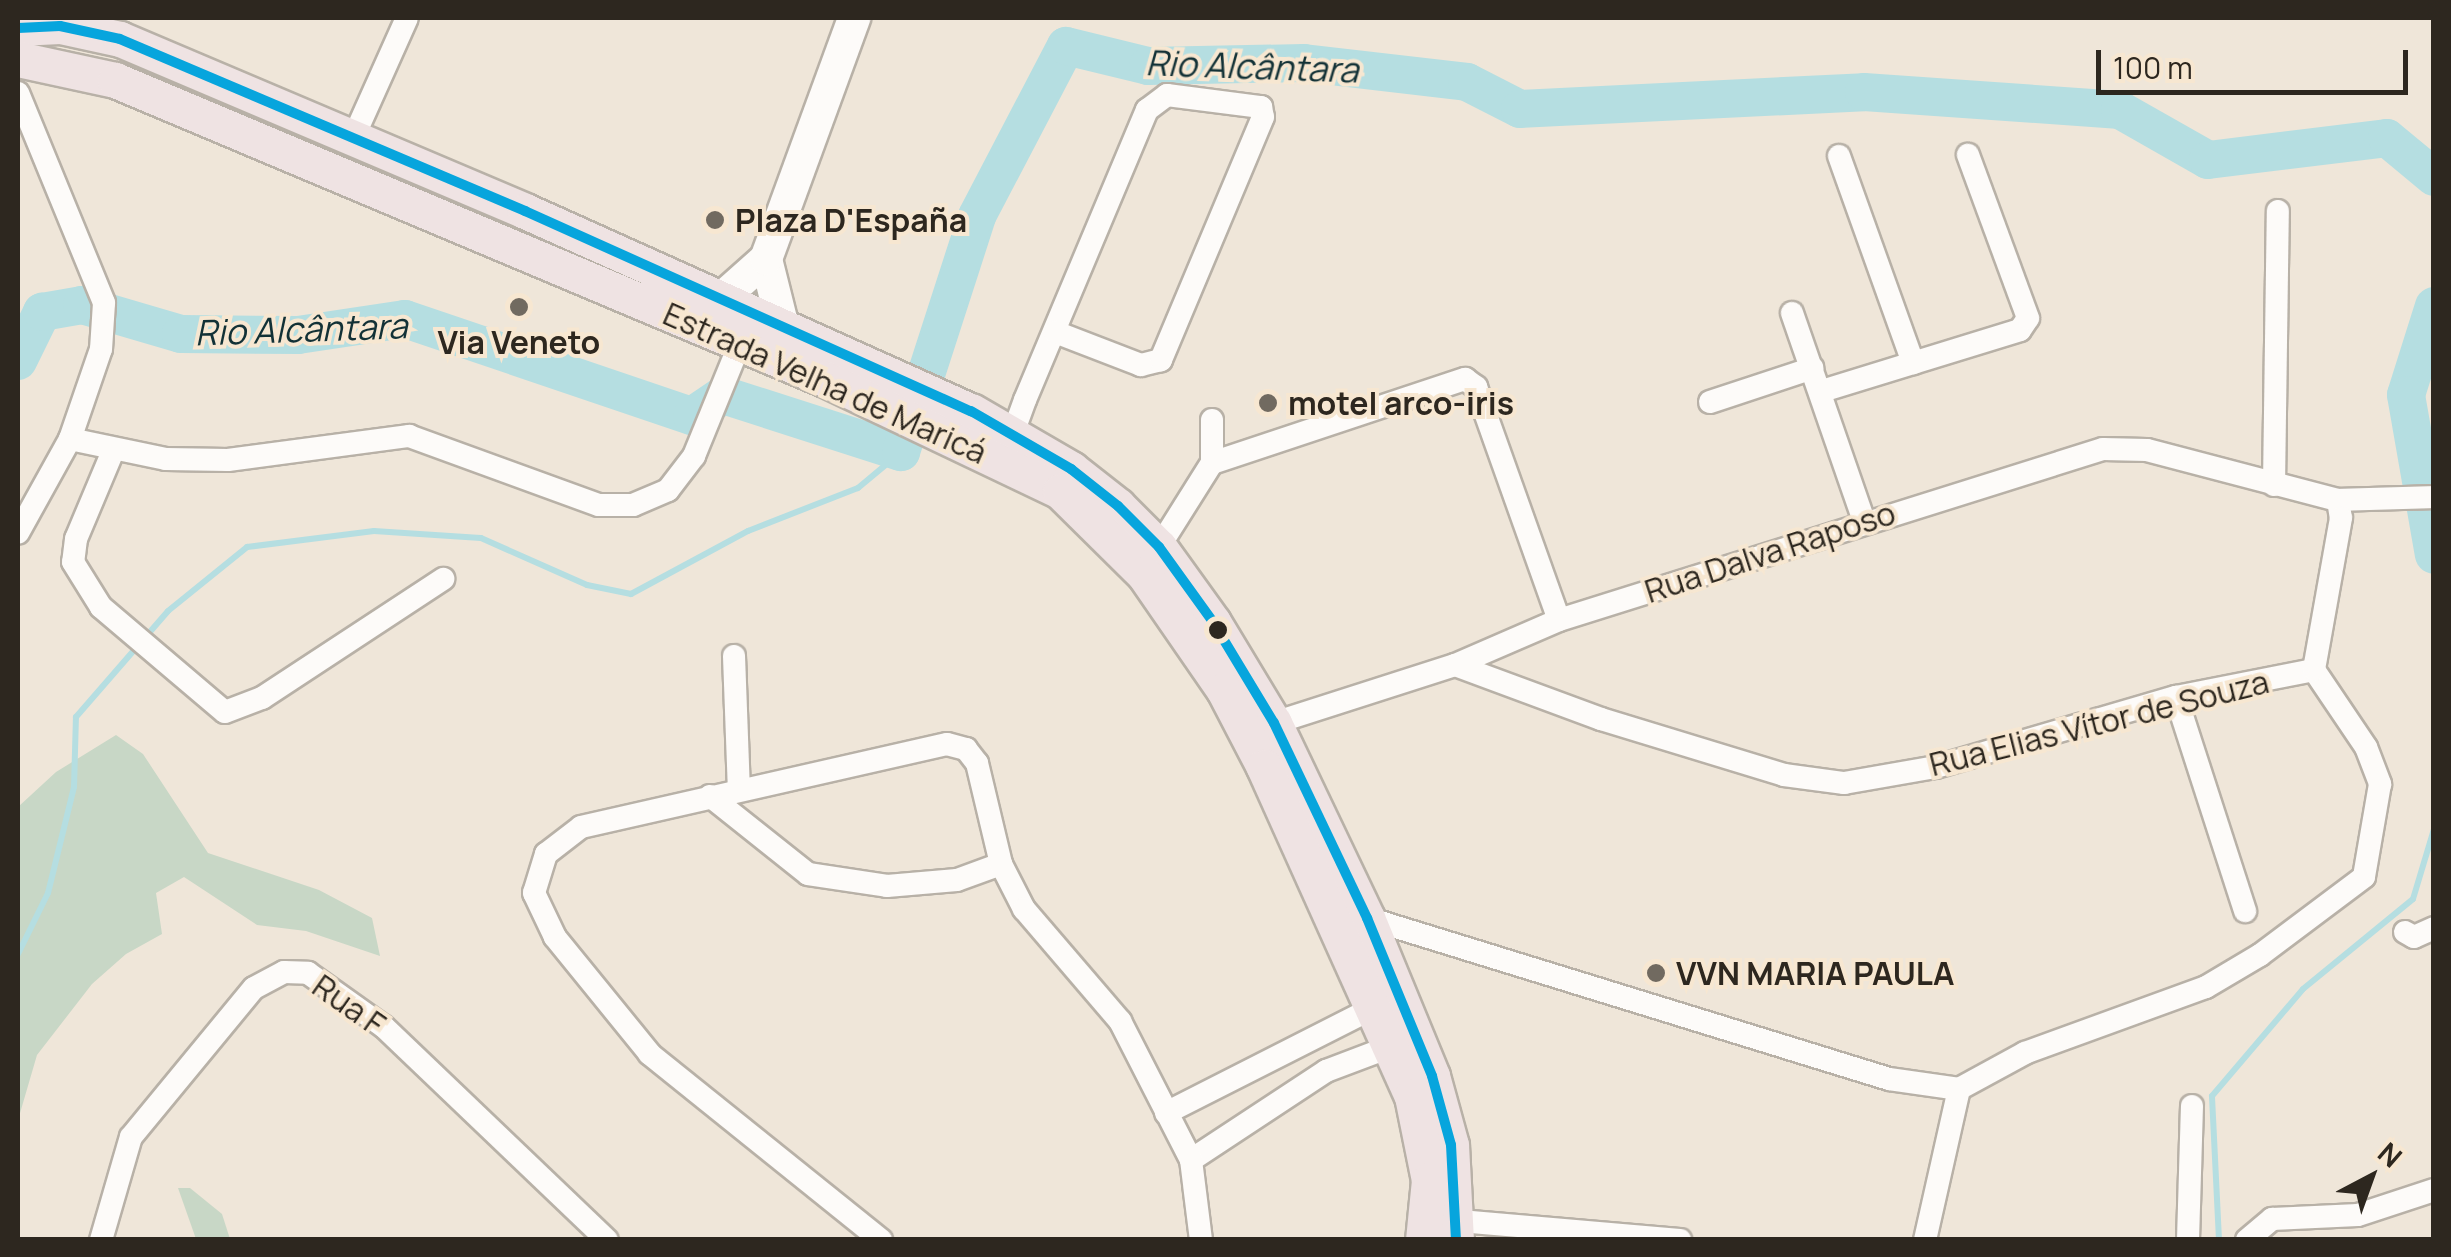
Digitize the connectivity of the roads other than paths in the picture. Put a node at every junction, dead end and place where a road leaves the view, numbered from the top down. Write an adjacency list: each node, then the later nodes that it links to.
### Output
1 (408, 18): 7 (street)
2 (854, 18): 11 (street)
3 (18, 28): 4 (main road, Estrada Velha de Maricá)
4 (119, 28): 7 (main road, Estrada Velha de Maricá)
5 (18, 59): 16 (main road, Estrada Velha de Maricá)
6 (18, 94): 24 (street)
7 (351, 143): 12 (main road, Estrada Velha de Maricá)
8 (1968, 155): 17 (street)
9 (1839, 156): 17 (street)
10 (2278, 211): 27 (street)
11 (766, 259): 12 (street); 14 (street)
12 (722, 298): 14 (main road, Estrada Velha de Maricá)
13 (1792, 314): 19 (street)
14 (783, 327): 18 (main road, Estrada Velha de Maricá)
15 (1055, 332): 15 (street); 23 (street)
16 (740, 343): 18 (main road, Estrada Velha de Maricá); 25 (street)
17 (1913, 363): 20 (street)
18 (831, 364): 23 (main road, Estrada Velha de Maricá)
19 (1813, 368): 20 (street); 21 (street)
20 (1822, 391): 30 (street)
21 (1710, 402)
22 (1212, 420): 26 (street)
23 (999, 437): 32 (main road, Estrada Velha de Maricá); 47 (main road, Estrada Velha de Maricá)
24 (70, 439): 25 (street); 31 (street)
25 (113, 452): 33 (street)
26 (1212, 463): 32 (street); 34 (street)
27 (2274, 484): 29 (street, Rua Dalva Raposo); 30 (street, Rua Dalva Raposo)
28 (2434, 497): 29 (street, Rua Dalva Raposo)
29 (2338, 500): 37 (street)
30 (1864, 521): 34 (street, Rua Dalva Raposo)
31 (18, 532)
32 (1158, 547): 39 (main road, Estrada Velha de Maricá)
33 (443, 578)
34 (1559, 620): 36 (street, Rua Dalva Raposo)
35 (734, 656): 40 (street)
36 (1455, 665): 38 (street, Rua Elias Vítor de Souza); 39 (street, Rua Dalva Raposo)
37 (2314, 670): 38 (street, Rua Elias Vítor de Souza); 49 (street, Rua Elias Vítor de Souza)
38 (2176, 697): 43 (street)
39 (1274, 724): 44 (main road, Estrada Velha de Maricá)
40 (738, 790): 41 (street); 42 (street)
41 (710, 796): 42 (street); 57 (street)
42 (1001, 864): 51 (street)
43 (2245, 911)
44 (1367, 918): 49 (street); 54 (main road, Estrada Velha de Maricá)
45 (2434, 928): 46 (street)
46 (2405, 932)
47 (1375, 1007): 48 (main road, Estrada Velha de Maricá); 51 (street)
48 (1392, 1046): 52 (street); 59 (main road, Estrada Velha de Maricá)
49 (1959, 1089): 61 (street)
50 (2192, 1106): 62 (street)
51 (1166, 1113): 52 (street)
52 (1190, 1160): 58 (street)
53 (2434, 1190): 63 (street)
54 (1457, 1230): 60 (street)
55 (100, 1240): 56 (street, Rua F)
56 (607, 1240)
57 (881, 1240)
58 (1201, 1240)
59 (1423, 1240)
60 (1680, 1240)
61 (1925, 1240)
62 (2188, 1240)
63 (2247, 1240)

